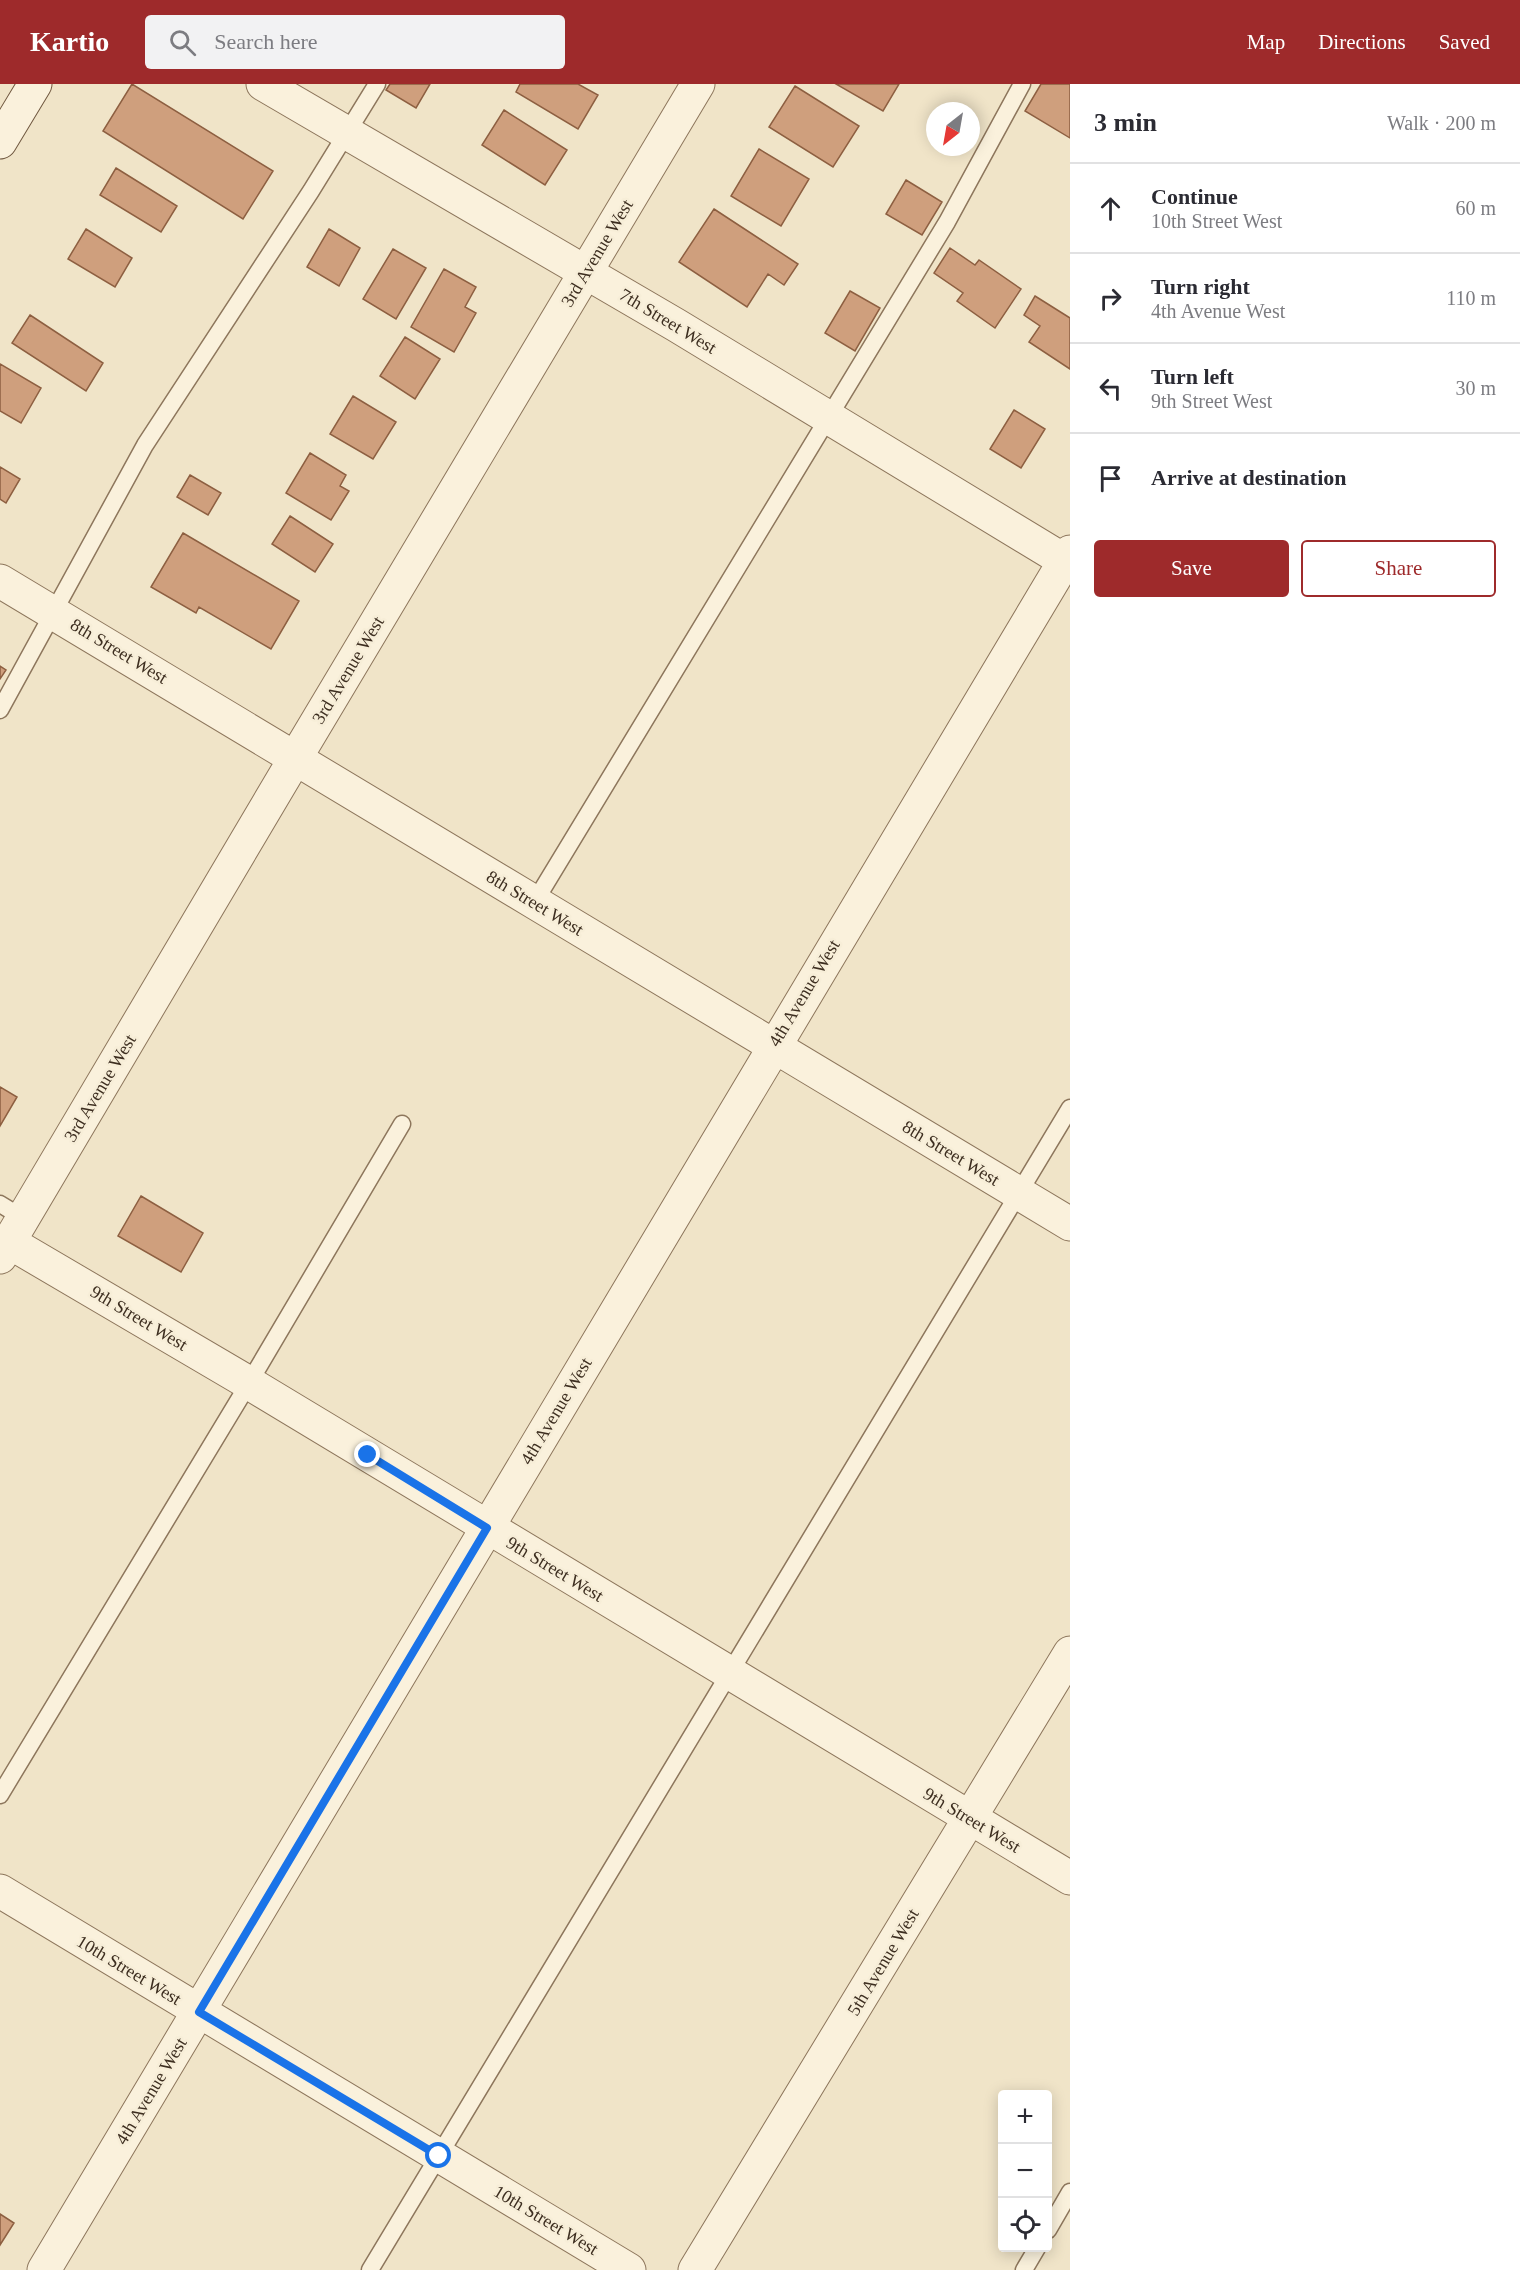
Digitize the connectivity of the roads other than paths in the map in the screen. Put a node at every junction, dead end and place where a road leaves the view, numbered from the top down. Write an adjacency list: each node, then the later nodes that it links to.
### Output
1 (35, 84): 7 (street)
2 (263, 84): 6 (street, 7th Street West)
3 (377, 84): 6 (lane)
4 (698, 84): 8 (street, 3rd Avenue West)
5 (1022, 84): 9 (lane)
6 (347, 133): 8 (street, 7th Street West); 12 (lane)
7 (0, 142)
8 (585, 272): 9 (street, 7th Street West); 14 (street, 3rd Avenue West)
9 (829, 418): 10 (street, 7th Street West); 15 (lane)
10 (1068, 559): 16 (street, 4th Avenue West)
11 (0, 581): 12 (street, 8th Street West)
12 (53, 612): 13 (lane); 14 (street, 8th Street West)
13 (0, 710)
14 (296, 757): 15 (street, 8th Street West); 21 (street, 3rd Avenue West)
15 (534, 903): 16 (street, 8th Street West)
16 (772, 1046): 19 (street, 8th Street West); 23 (street, 4th Avenue West)
17 (1070, 1108): 19 (lane)
18 (402, 1124): 22 (lane)
19 (1018, 1193): 20 (street, 8th Street West); 25 (lane)
20 (1070, 1224)
21 (8, 1230): 22 (street, 9th Street West)
22 (249, 1383): 23 (street, 9th Street West); 26 (lane)
23 (487, 1528): 25 (street, 9th Street West); 30 (street, 4th Avenue West)
24 (1070, 1653): 27 (street, 5th Avenue West)
25 (729, 1674): 27 (street, 9th Street West); 31 (lane)
26 (0, 1795)
27 (970, 1818): 28 (street, 9th Street West); 38 (street, 5th Avenue West)
28 (1070, 1878)
29 (0, 1892): 30 (street, 10th Street West)
30 (199, 2012): 31 (street, 10th Street West); 35 (street, 4th Avenue West)
31 (439, 2156): 36 (lane); 37 (street, 10th Street West)
32 (1070, 2192): 33 (lane)
33 (1052, 2222)
34 (1034, 2252): 39 (lane)
35 (44, 2270)
36 (370, 2270)
37 (629, 2270)
38 (695, 2270)
39 (1023, 2270)

